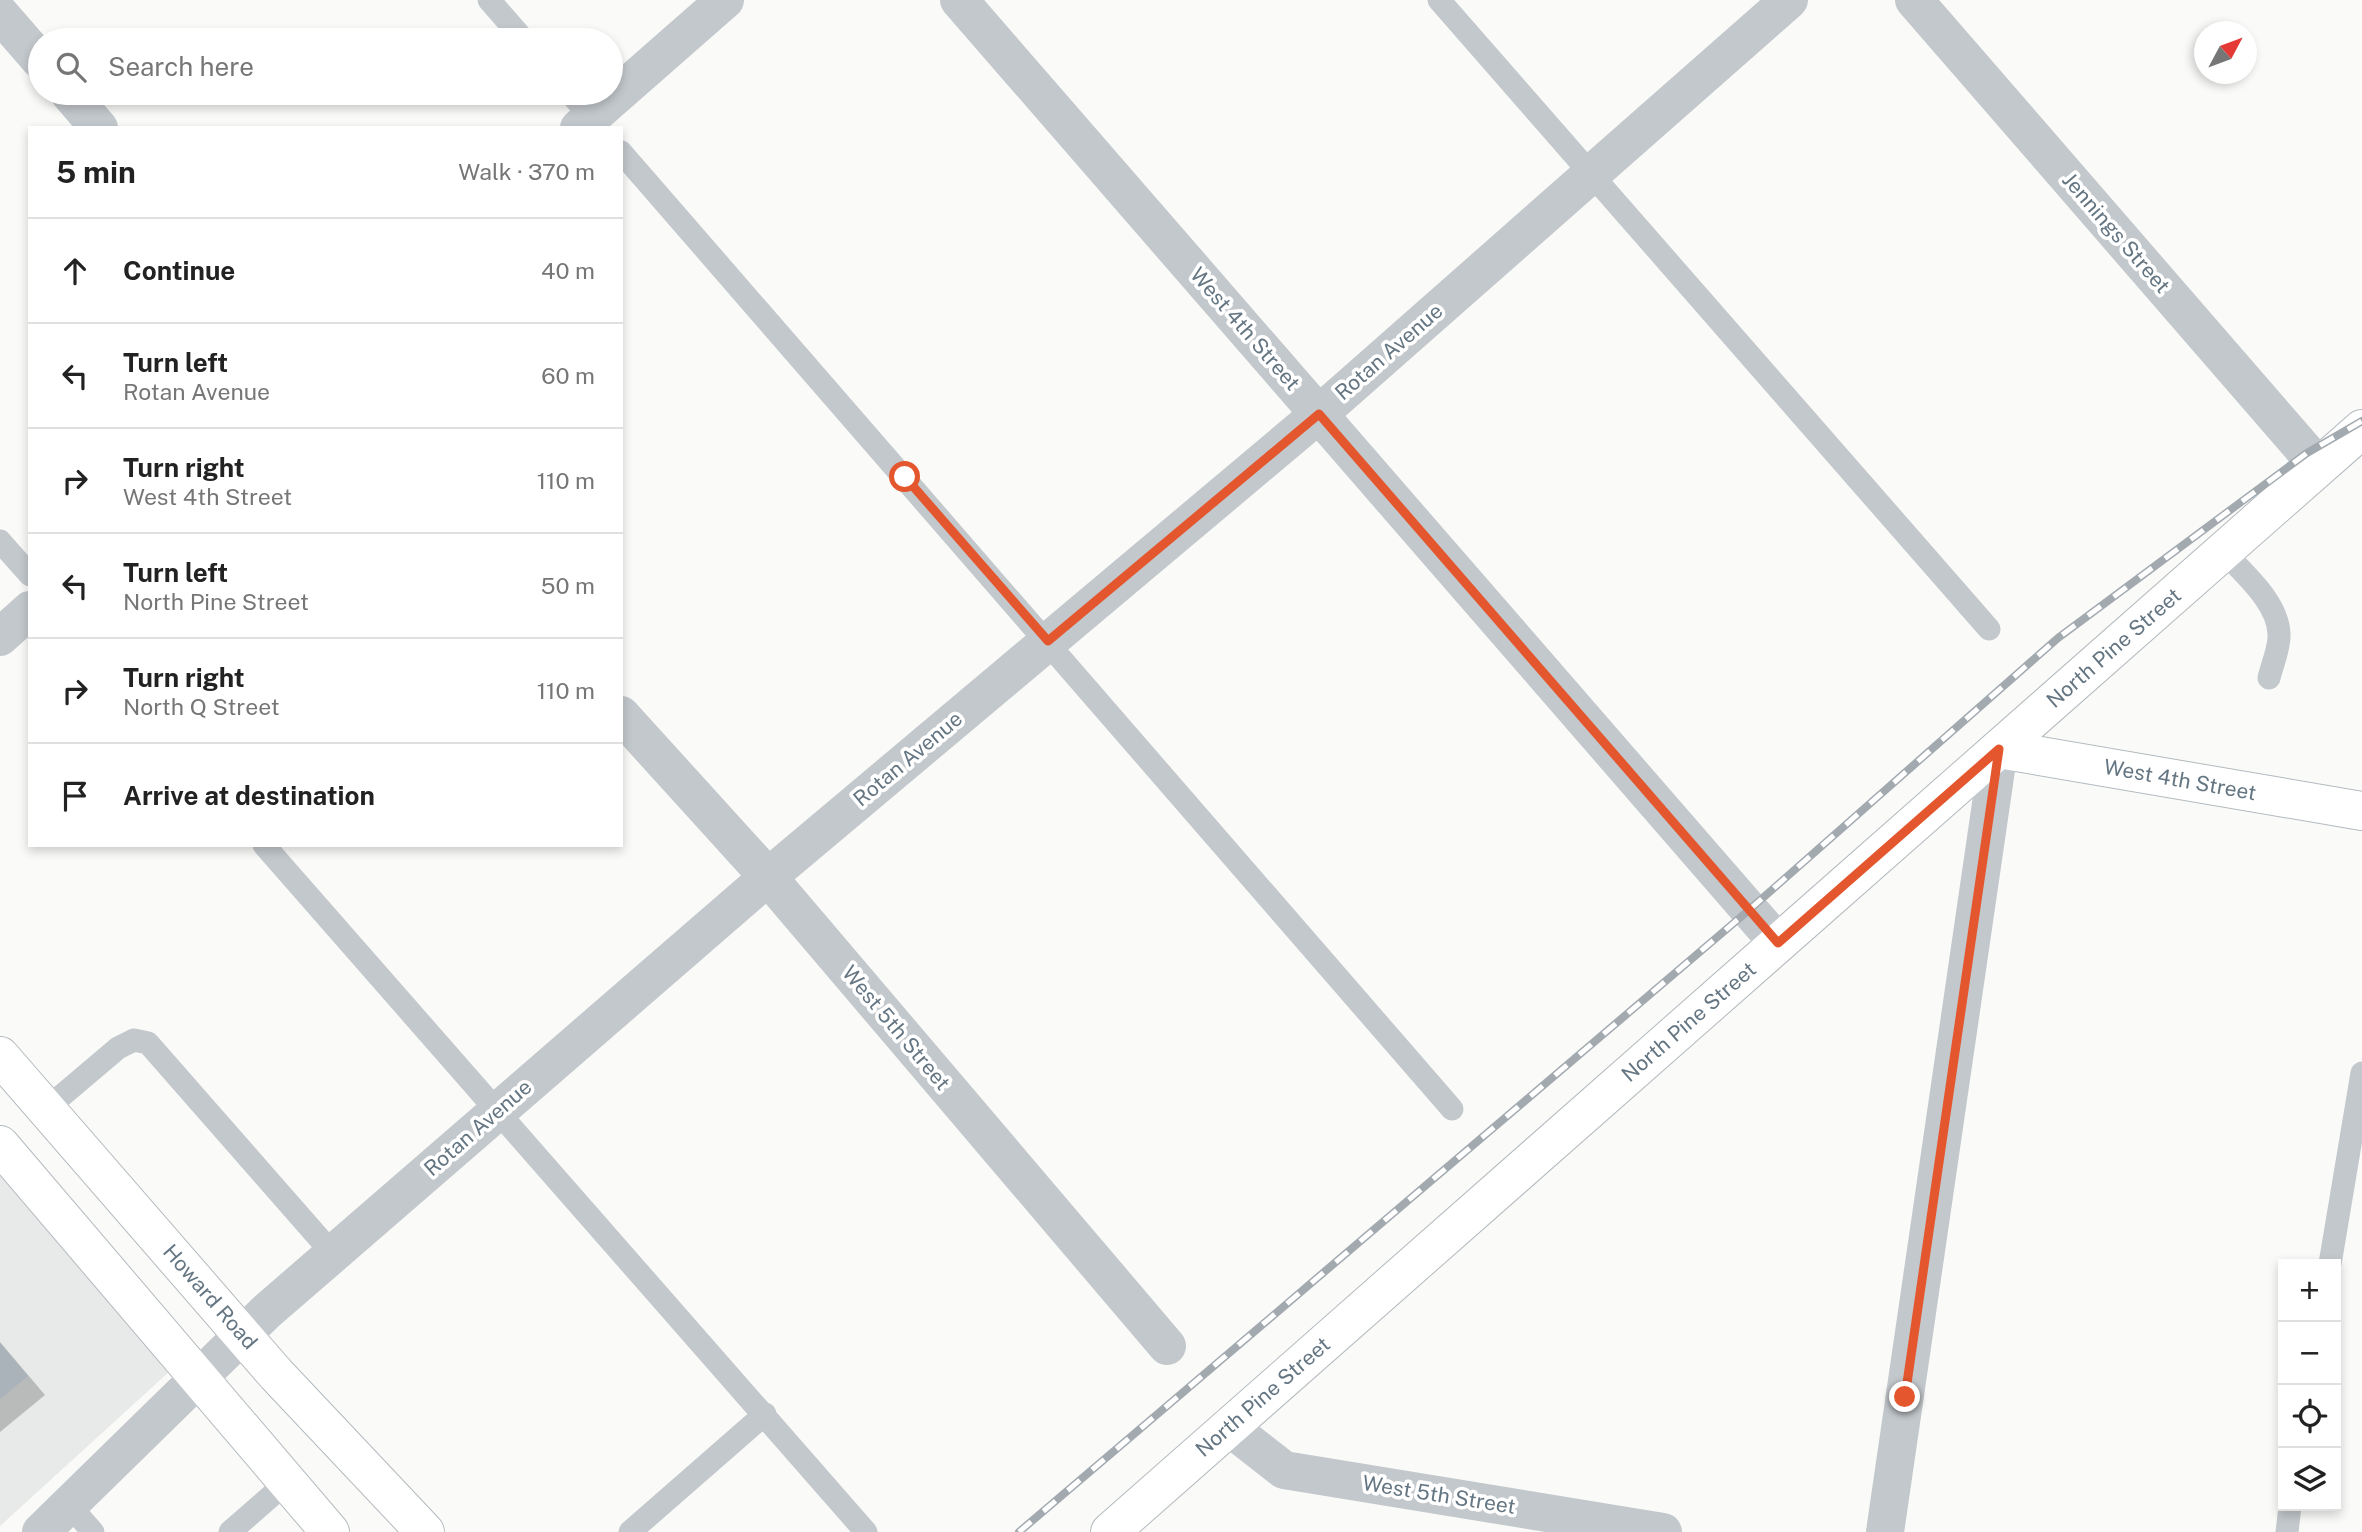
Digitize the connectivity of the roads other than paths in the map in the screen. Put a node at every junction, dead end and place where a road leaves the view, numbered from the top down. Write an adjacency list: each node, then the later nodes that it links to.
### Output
1 (489, 0): 8 (lane)
2 (725, 0): 10 (street)
3 (959, 0): 15 (street, West 4th Street)
4 (1439, 0): 14 (lane)
5 (1789, 0): 14 (street, Rotan Avenue)
6 (1914, 0): 17 (street, Jennings Street)
7 (0, 14): 9 (street)
8 (514, 28)
9 (28, 46)
10 (623, 85)
11 (79, 105): 12 (street)
12 (97, 126)
13 (623, 154): 24 (lane)
14 (1591, 175): 15 (street, Rotan Avenue); 22 (lane)
15 (1319, 414): 24 (street, Rotan Avenue); 31 (street, West 4th Street)
16 (2358, 441): 17 (main road, North Pine Street)
17 (2319, 467): 19 (main road, North Pine Street)
18 (0, 541): 20 (lane)
19 (2224, 552): 25 (lane); 27 (main road, North Pine Street)
20 (28, 573)
21 (28, 612): 23 (street)
22 (1989, 629)
23 (0, 637)
24 (1048, 641): 30 (street, Rotan Avenue); 35 (lane)
25 (2269, 678)
26 (623, 717): 30 (street, West 5th Street)
27 (1999, 749): 28 (main road, West 4th Street); 31 (main road, North Pine Street); 58 (street)
28 (2362, 811)
29 (266, 847): 36 (lane)
30 (768, 877): 36 (street, Rotan Avenue); 41 (street, West 5th Street)
31 (1778, 943): 44 (main road, North Pine Street)
32 (0, 1056): 34 (main road, Howard Road)
33 (2362, 1073): 39 (lane)
34 (46, 1109): 38 (lane); 40 (main road, Howard Road)
35 (1452, 1109)
36 (496, 1112): 38 (street, Rotan Avenue); 43 (lane)
37 (0, 1145): 42 (main road)
38 (333, 1254): 40 (street, Rotan Avenue)
39 (2331, 1259)
40 (243, 1334): 42 (street, Rotan Avenue); 53 (main road, Howard Road)
41 (1167, 1346)
42 (200, 1379): 45 (main road); 48 (street, Rotan Avenue)
43 (765, 1414): 54 (lane); 55 (lane)
44 (1228, 1427): 47 (main road, North Pine Street); 49 (street, West 5th Street)
45 (287, 1482): 50 (lane); 52 (main road)
46 (2289, 1511): 59 (lane)
47 (1147, 1515): 56 (main road, North Pine Street)
48 (82, 1519): 51 (street, Rotan Avenue)
49 (1521, 1521): 57 (street, West 5th Street)
50 (233, 1530)
51 (41, 1532)
52 (330, 1532)
53 (425, 1532)
54 (630, 1532)
55 (866, 1532)
56 (1110, 1532)
57 (1663, 1532)
58 (1885, 1532)
59 (2287, 1532)

